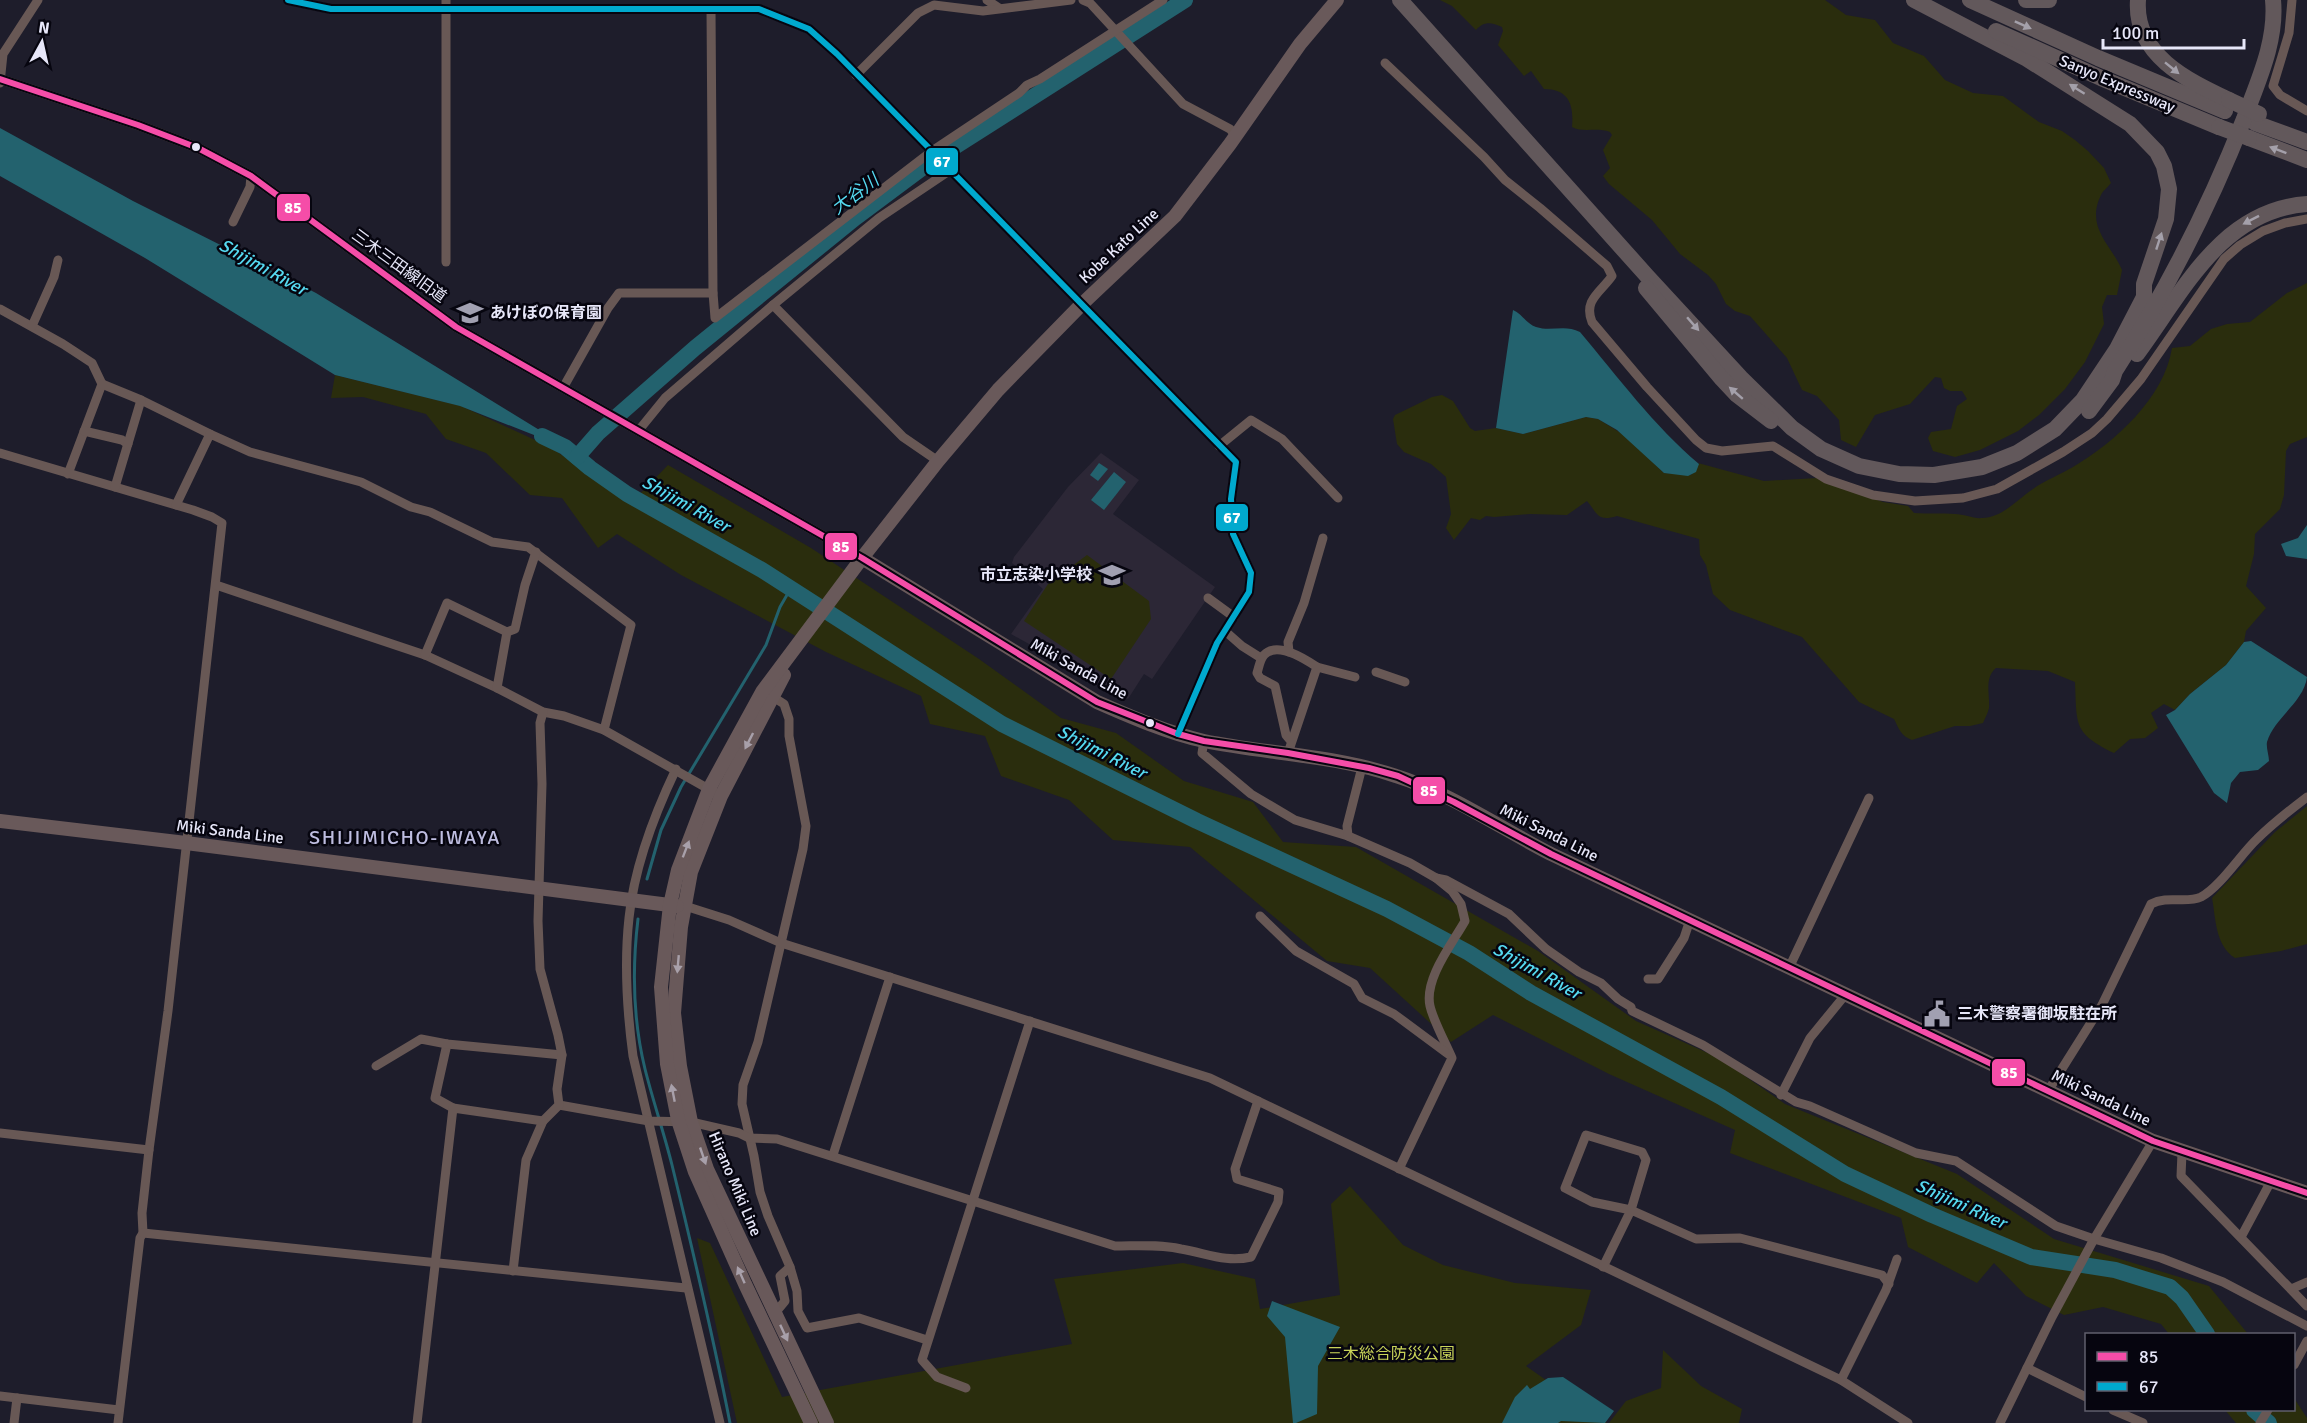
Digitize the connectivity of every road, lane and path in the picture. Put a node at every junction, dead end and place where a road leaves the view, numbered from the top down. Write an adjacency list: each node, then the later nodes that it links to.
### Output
1 (38, 0): 28 (street)
2 (288, 0): 19 (street)
3 (987, 0): 23 (street)
4 (1071, 0): 23 (street)
5 (1083, 0): 25 (street)
6 (1163, 0): 25 (street)
7 (1337, 0): 33 (main road, Kobe Kato Line)
8 (1387, 0): 50 (highway, one-way to 8)
9 (1400, 0): 45 (highway, one-way to 45)
10 (1914, 0): 45 (highway, one-way to 10)
11 (1931, 0): 30 (highway, Sanyo Expressway)
12 (1970, 0): 30 (highway, Sanyo Expressway, one-way to 30)
13 (2026, 0): 14 (highway)
14 (2049, 0)
15 (2138, 0): 30 (highway, one-way to 30)
16 (2264, 0): 45 (highway)
17 (2273, 0): 50 (highway)
18 (2292, 0): 29 (street)
19 (332, 4): 20 (street)
20 (446, 4): 21 (street); 43 (street)
21 (616, 4): 24 (street)
22 (741, 4): 24 (street); 27 (street)
23 (999, 8): 27 (street)
24 (711, 9): 44 (street)
25 (1115, 31): 33 (street); 35 (street)
26 (1385, 63): 40 (street)
27 (856, 75): 35 (street)
28 (0, 81): 38 (street, 三木三田線旧道)
29 (2307, 111)
30 (2224, 113): 31 (highway, Sanyo Expressway, bridge); 31 (highway, bridge)
31 (2254, 125): 32 (highway); 34 (highway, Sanyo Expressway); 36 (highway, Sanyo Expressway, one-way to 31)
32 (2307, 134)
33 (1236, 136): 47 (main road, Kobe Kato Line)
34 (2307, 142)
35 (932, 152): 37 (street); 44 (street)
36 (2307, 160)
37 (949, 171): 46 (street); 47 (street)
38 (251, 176): 41 (street); 52 (street, 三木三田線旧道)
39 (2307, 204): 50 (highway, one-way to 50)
40 (2307, 219)
41 (233, 222)
42 (58, 260): 49 (street)
43 (446, 262)
44 (713, 293): 52 (street)
45 (2144, 297)
46 (773, 304): 54 (street); 60 (street)
47 (1081, 305): 58 (street); 60 (main road, Kobe Kato Line)
48 (0, 309): 49 (street)
49 (32, 326): 51 (street)
50 (2112, 380)
51 (102, 384): 53 (street); 55 (street)
52 (563, 388): 54 (street, 三木三田線旧道)
53 (141, 400): 56 (street); 57 (street)
54 (639, 430): 67 (street, 三木三田線旧道)
55 (84, 432): 57 (street); 61 (street)
56 (210, 434): 64 (street); 66 (street)
57 (128, 444): 62 (street)
58 (1220, 446): 63 (street); 70 (street)
59 (0, 453): 61 (street)
60 (938, 461): 67 (main road, Kobe Kato Line)
61 (68, 474): 62 (street)
62 (115, 487): 64 (street)
63 (1338, 498)
64 (176, 505): 68 (street)
65 (1323, 538): 73 (street)
66 (537, 552): 72 (street); 83 (street)
67 (862, 558): 81 (main road); 84 (main road, Miki Sanda Line)
68 (216, 585): 74 (street); 94 (street)
69 (1208, 598): 70 (street)
70 (1234, 616): 71 (street)
71 (1225, 631): 75 (street); 84 (street)
72 (507, 632): 74 (street); 80 (street)
73 (1289, 652): 75 (street); 76 (street)
74 (425, 655): 80 (street)
75 (1261, 658): 86 (street)
76 (1317, 667): 78 (street); 86 (street)
77 (1376, 672): 79 (street)
78 (1355, 677)
79 (1405, 682)
80 (497, 688): 82 (street)
81 (767, 694): 89 (main road); 102 (street)
82 (543, 712): 83 (street); 96 (street)
83 (604, 730): 88 (street)
84 (1178, 734): 85 (main road, Miki Sanda Line)
85 (1204, 741): 86 (main road, Miki Sanda Line); 93 (street)
86 (1289, 747): 87 (main road, Miki Sanda Line)
87 (1362, 767): 93 (street); 101 (main road, Miki Sanda Line)
88 (679, 771): 89 (street); 97 (street)
89 (715, 793): 98 (main road, one-way to 89); 99 (main road)
90 (2307, 796): 112 (street)
91 (1869, 798): 103 (street)
92 (0, 821): 94 (main road, Miki Sanda Line)
93 (1348, 836): 95 (street)
94 (186, 843): 96 (main road, Miki Sanda Line); 123 (street)
95 (1436, 878): 110 (street); 113 (street)
96 (539, 888): 97 (main road, Miki Sanda Line); 109 (street)
97 (632, 899): 98 (main road, Miki Sanda Line); 117 (street)
98 (670, 905): 99 (main road, Miki Sanda Line); 119 (main road, Hirano Miki Line, one-way to 98)
99 (685, 906): 102 (street); 119 (main road, Hirano Miki Line, one-way to 119)
100 (1260, 916): 110 (street)
101 (1690, 920): 103 (main road, Miki Sanda Line); 105 (street)
102 (781, 942): 104 (street); 121 (street)
103 (1789, 968): 106 (main road, Miki Sanda Line)
104 (890, 977): 107 (street); 125 (street)
105 (1648, 979)
106 (1846, 994): 112 (main road, Miki Sanda Line); 113 (street)
107 (1030, 1021): 114 (street); 129 (street)
108 (447, 1044): 109 (street); 111 (street); 116 (street)
109 (561, 1055): 115 (street)
110 (1452, 1058): 126 (street)
111 (376, 1066)
112 (2048, 1091): 122 (main road, Miki Sanda Line)
113 (1781, 1095): 133 (street)
114 (1258, 1101): 126 (street); 129 (street)
115 (559, 1105): 117 (street); 118 (street)
116 (453, 1108): 118 (street); 135 (street)
117 (649, 1120): 119 (street); 141 (street)
118 (543, 1121): 138 (street)
119 (685, 1121): 121 (street); 144 (main road, Hirano Miki Line, one-way to 144); 162 (main road, Hirano Miki Line, one-way to 119)
120 (0, 1133): 123 (street)
121 (750, 1138): 125 (street); 136 (street)
122 (2153, 1141): 124 (main road, Miki Sanda Line); 133 (street)
123 (149, 1150): 131 (street)
124 (2182, 1153): 127 (main road, Miki Sanda Line); 132 (street)
125 (833, 1155): 129 (street)
126 (1399, 1169): 137 (street)
127 (2271, 1181): 128 (main road, Miki Sanda Line); 132 (street)
128 (2307, 1193)
129 (972, 1199): 146 (street)
130 (1631, 1210): 130 (street); 137 (street); 140 (street)
131 (144, 1233): 135 (street); 155 (street)
132 (2241, 1237): 142 (street)
133 (2094, 1239): 145 (street); 149 (street)
134 (1897, 1259): 140 (street)
135 (434, 1263): 138 (street); 160 (street)
136 (790, 1267): 144 (street); 146 (street)
137 (1603, 1267): 150 (street)
138 (513, 1271): 141 (street)
139 (2307, 1282): 142 (street)
140 (1888, 1284): 150 (street)
141 (686, 1288): 161 (street)
142 (2290, 1289): 143 (street)
143 (2307, 1306)
144 (775, 1313): 163 (main road, Hirano Miki Line, one-way to 163)
145 (2307, 1326)
146 (927, 1340): 151 (street)
147 (2307, 1341): 148 (street)
148 (2295, 1363)
149 (2027, 1368): 153 (street); 165 (street)
150 (1842, 1380): 157 (street)
151 (966, 1388)
152 (0, 1396): 154 (street)
153 (2085, 1397)
154 (17, 1398): 155 (street); 158 (street)
155 (119, 1410): 159 (street)
156 (2115, 1411): 166 (street)
157 (1894, 1420): 164 (street)
158 (14, 1423)
159 (118, 1423)
160 (417, 1423)
161 (720, 1423)
162 (811, 1423)
163 (827, 1423)
164 (1908, 1423)
165 (2000, 1423)
166 (2143, 1423)

